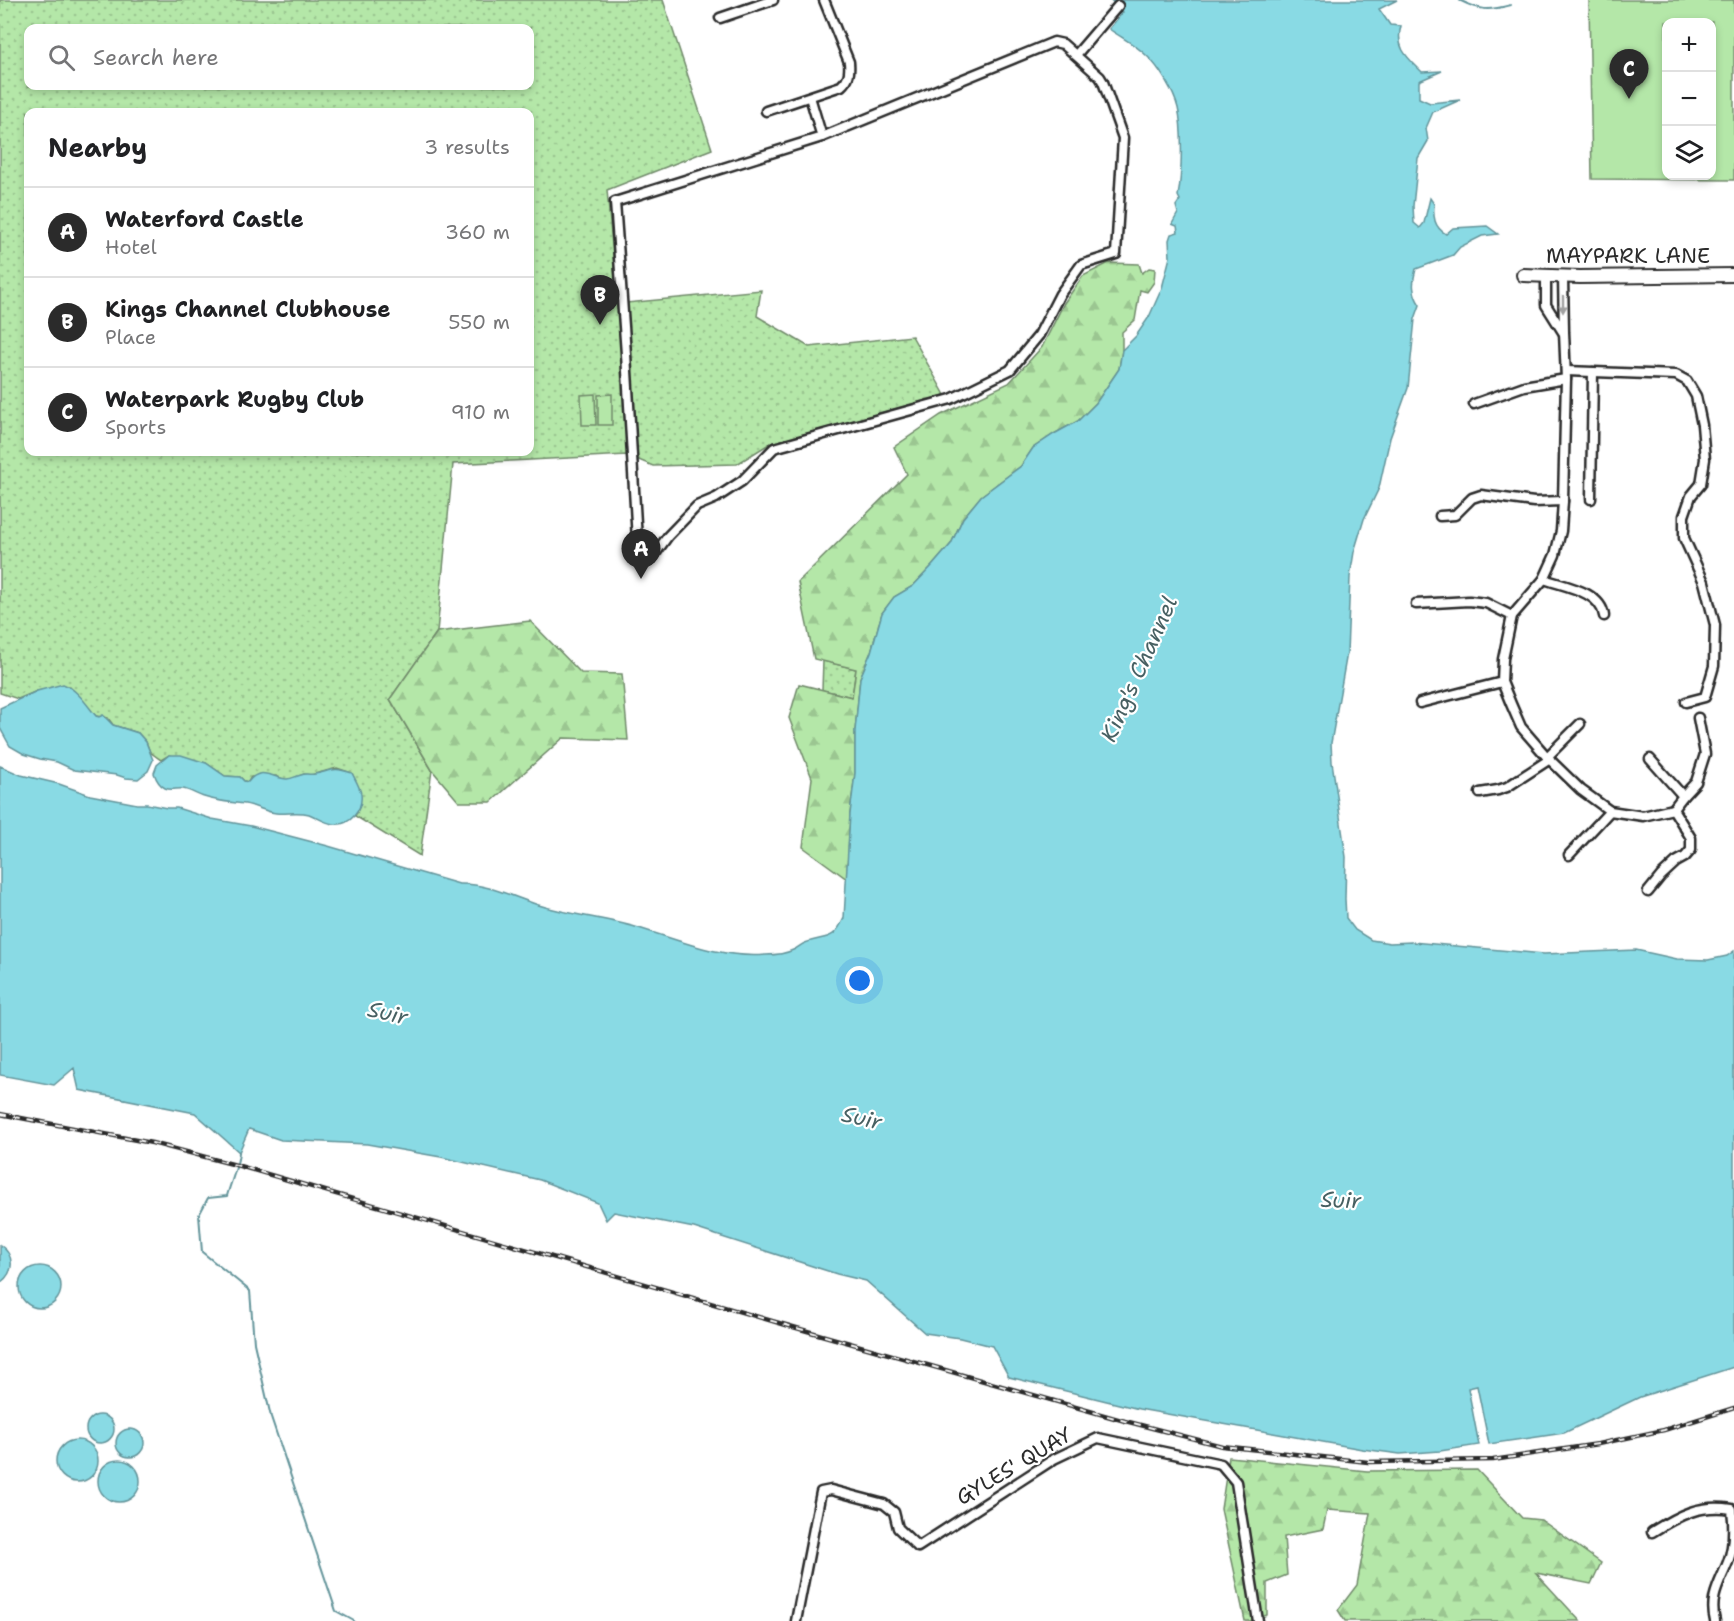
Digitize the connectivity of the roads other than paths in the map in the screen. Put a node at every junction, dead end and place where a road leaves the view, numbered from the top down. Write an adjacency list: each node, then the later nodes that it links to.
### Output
1 (773, 0): 4 (street)
2 (824, 0): 6 (street)
3 (1118, 6): 5 (street)
4 (720, 18)
5 (1076, 56): 8 (street); 8 (street)
6 (810, 97): 7 (street); 8 (street)
7 (766, 111)
8 (822, 137)
9 (1522, 275): 11 (street, MAYPARK LANE)
10 (1734, 275): 12 (street, MAYPARK LANE)
11 (1546, 277): 12 (street, MAYPARK LANE); 13 (street)
12 (1563, 277): 13 (street, one-way to 13)
13 (1564, 332): 15 (street)
14 (1593, 372): 15 (street); 17 (street); 25 (street)
15 (1566, 375): 16 (street); 18 (street)
16 (1474, 404)
17 (1591, 499)
18 (1563, 501): 19 (street); 20 (street)
19 (1440, 516)
20 (1544, 579): 22 (street); 23 (street)
21 (1416, 604): 22 (street)
22 (1512, 616): 24 (street)
23 (1604, 616)
24 (1502, 682): 26 (street); 29 (street)
25 (1686, 702)
26 (1420, 703)
27 (1698, 718): 32 (street)
28 (1580, 724): 29 (street)
29 (1548, 758): 31 (street); 34 (street)
30 (1650, 759): 32 (street)
31 (1480, 793)
32 (1683, 796): 33 (street)
33 (1673, 809): 34 (street); 36 (street)
34 (1610, 811): 35 (street)
35 (1569, 855)
36 (1648, 892)
37 (1733, 1509): 38 (street); 41 (street)
38 (1652, 1532)
39 (796, 1621): 40 (street, GYLES' QUAY)
40 (1258, 1621)
41 (1715, 1621)

